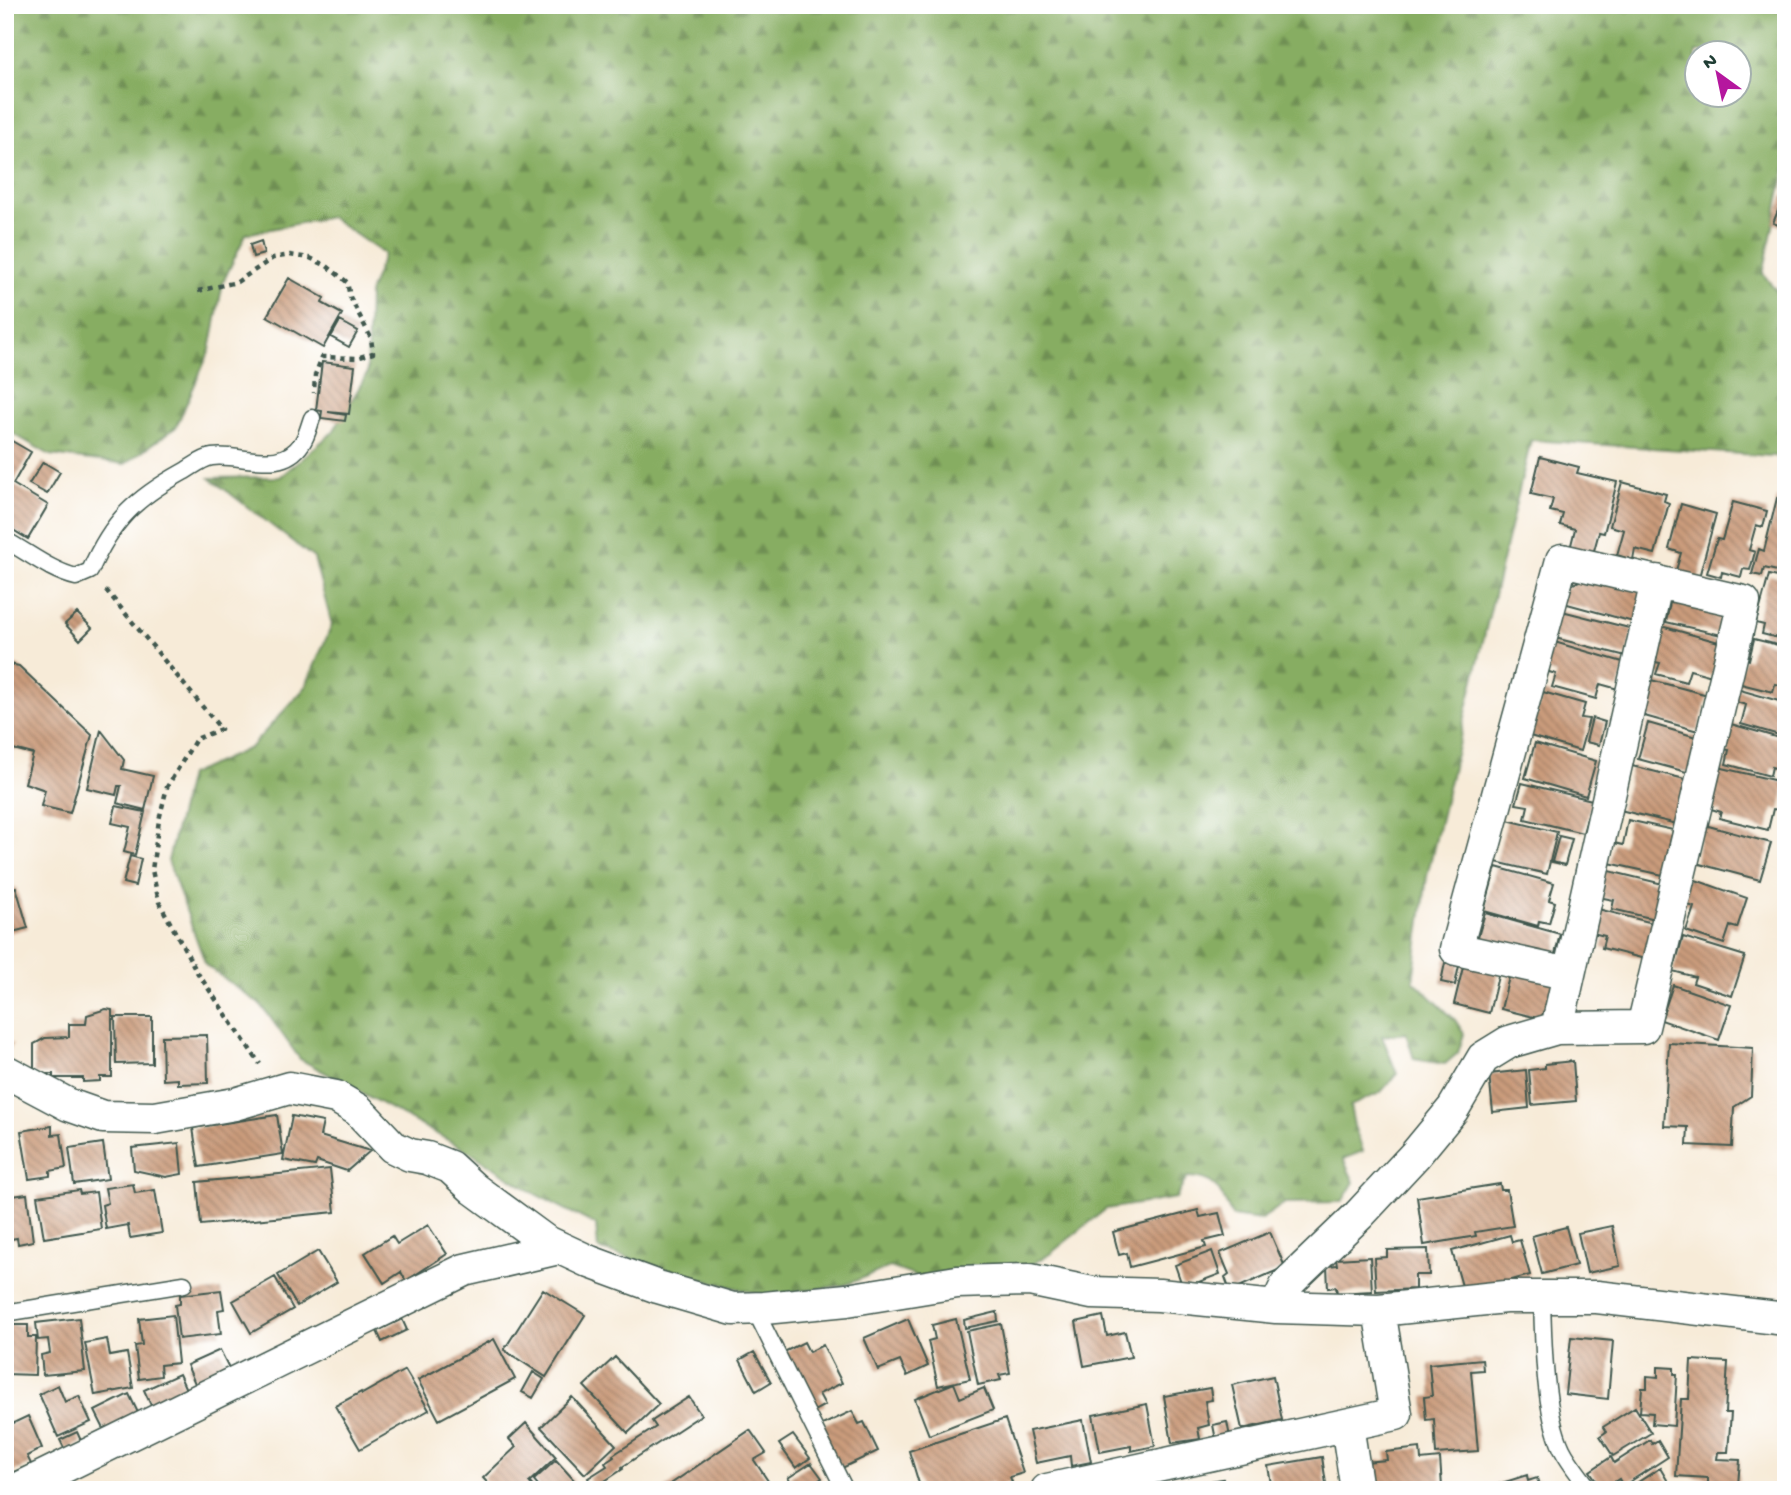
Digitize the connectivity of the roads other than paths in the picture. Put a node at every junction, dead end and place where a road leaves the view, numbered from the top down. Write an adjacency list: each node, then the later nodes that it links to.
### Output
1 (312, 418): 2 (lane)
2 (5, 540)
3 (1657, 581): 4 (street); 4 (street); 5 (street)
4 (1569, 974): 5 (street)
5 (1557, 1028): 10 (street)
6 (5, 1071): 7 (street)
7 (559, 1248): 11 (street); 17 (street)
8 (184, 1284): 13 (lane)
9 (1542, 1297): 12 (street); 14 (street); 20 (lane)
10 (1276, 1307): 11 (street); 12 (street)
11 (754, 1308): 18 (lane)
12 (1379, 1310): 15 (street)
13 (5, 1313)
14 (1786, 1319)
15 (1347, 1425): 16 (street); 19 (street)
16 (1061, 1488)
17 (16, 1490)
18 (845, 1490)
19 (1357, 1490)
20 (1590, 1490)

